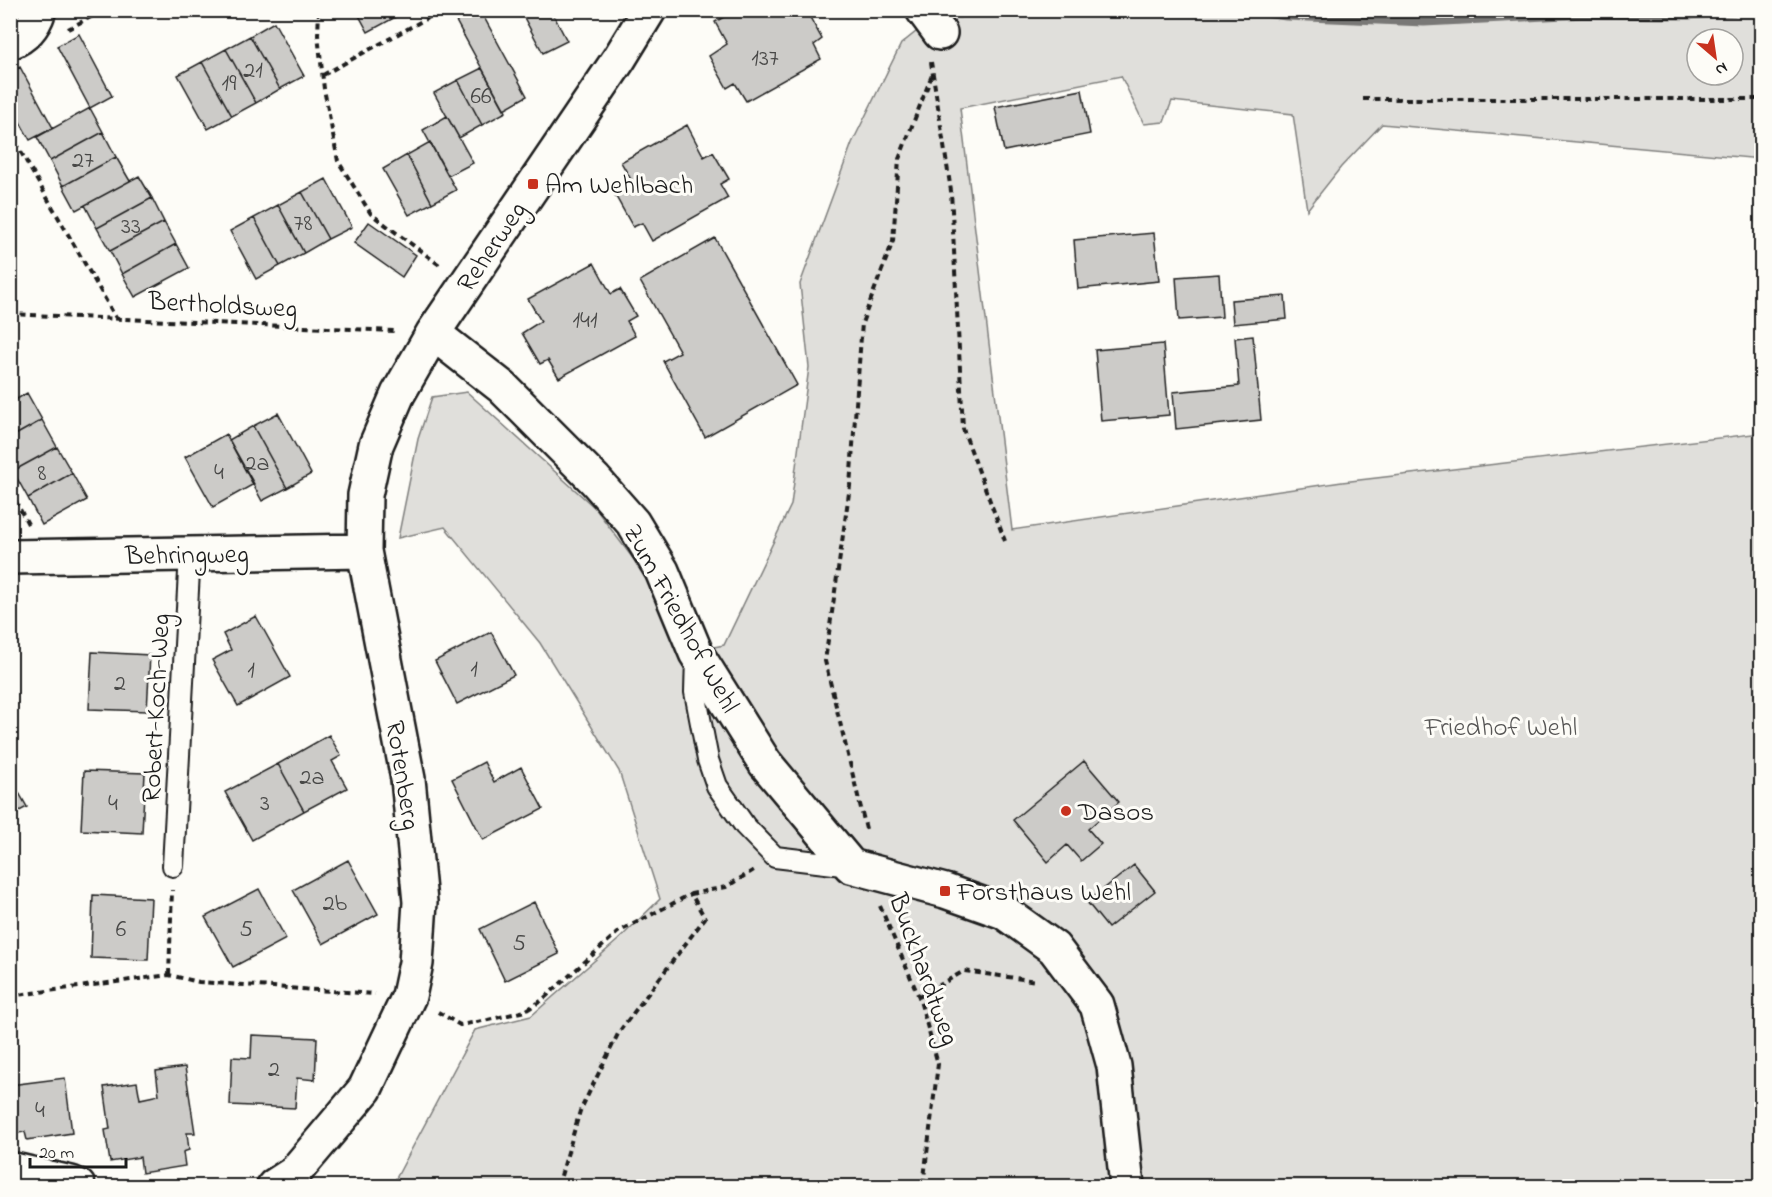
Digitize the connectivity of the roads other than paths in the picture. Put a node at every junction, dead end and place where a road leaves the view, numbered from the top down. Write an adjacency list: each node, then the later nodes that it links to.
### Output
1 (39, 10): 3 (street)
2 (649, 10): 4 (street, Reherweg)
3 (10, 42)
4 (433, 333): 5 (street, Rotenberg); 8 (street, Zum Friedhof Wehl)
5 (364, 551): 6 (street, Behringweg); 13 (street, Rotenberg)
6 (190, 553): 7 (street, Behringweg); 9 (lane, Robert-Koch-Weg)
7 (10, 557)
8 (696, 653): 10 (street, Zum Friedhof Wehl); 10 (lane)
9 (173, 866)
10 (863, 869): 14 (street)
11 (10, 1169): 12 (street)
12 (78, 1186)
13 (274, 1186)
14 (1127, 1186)

